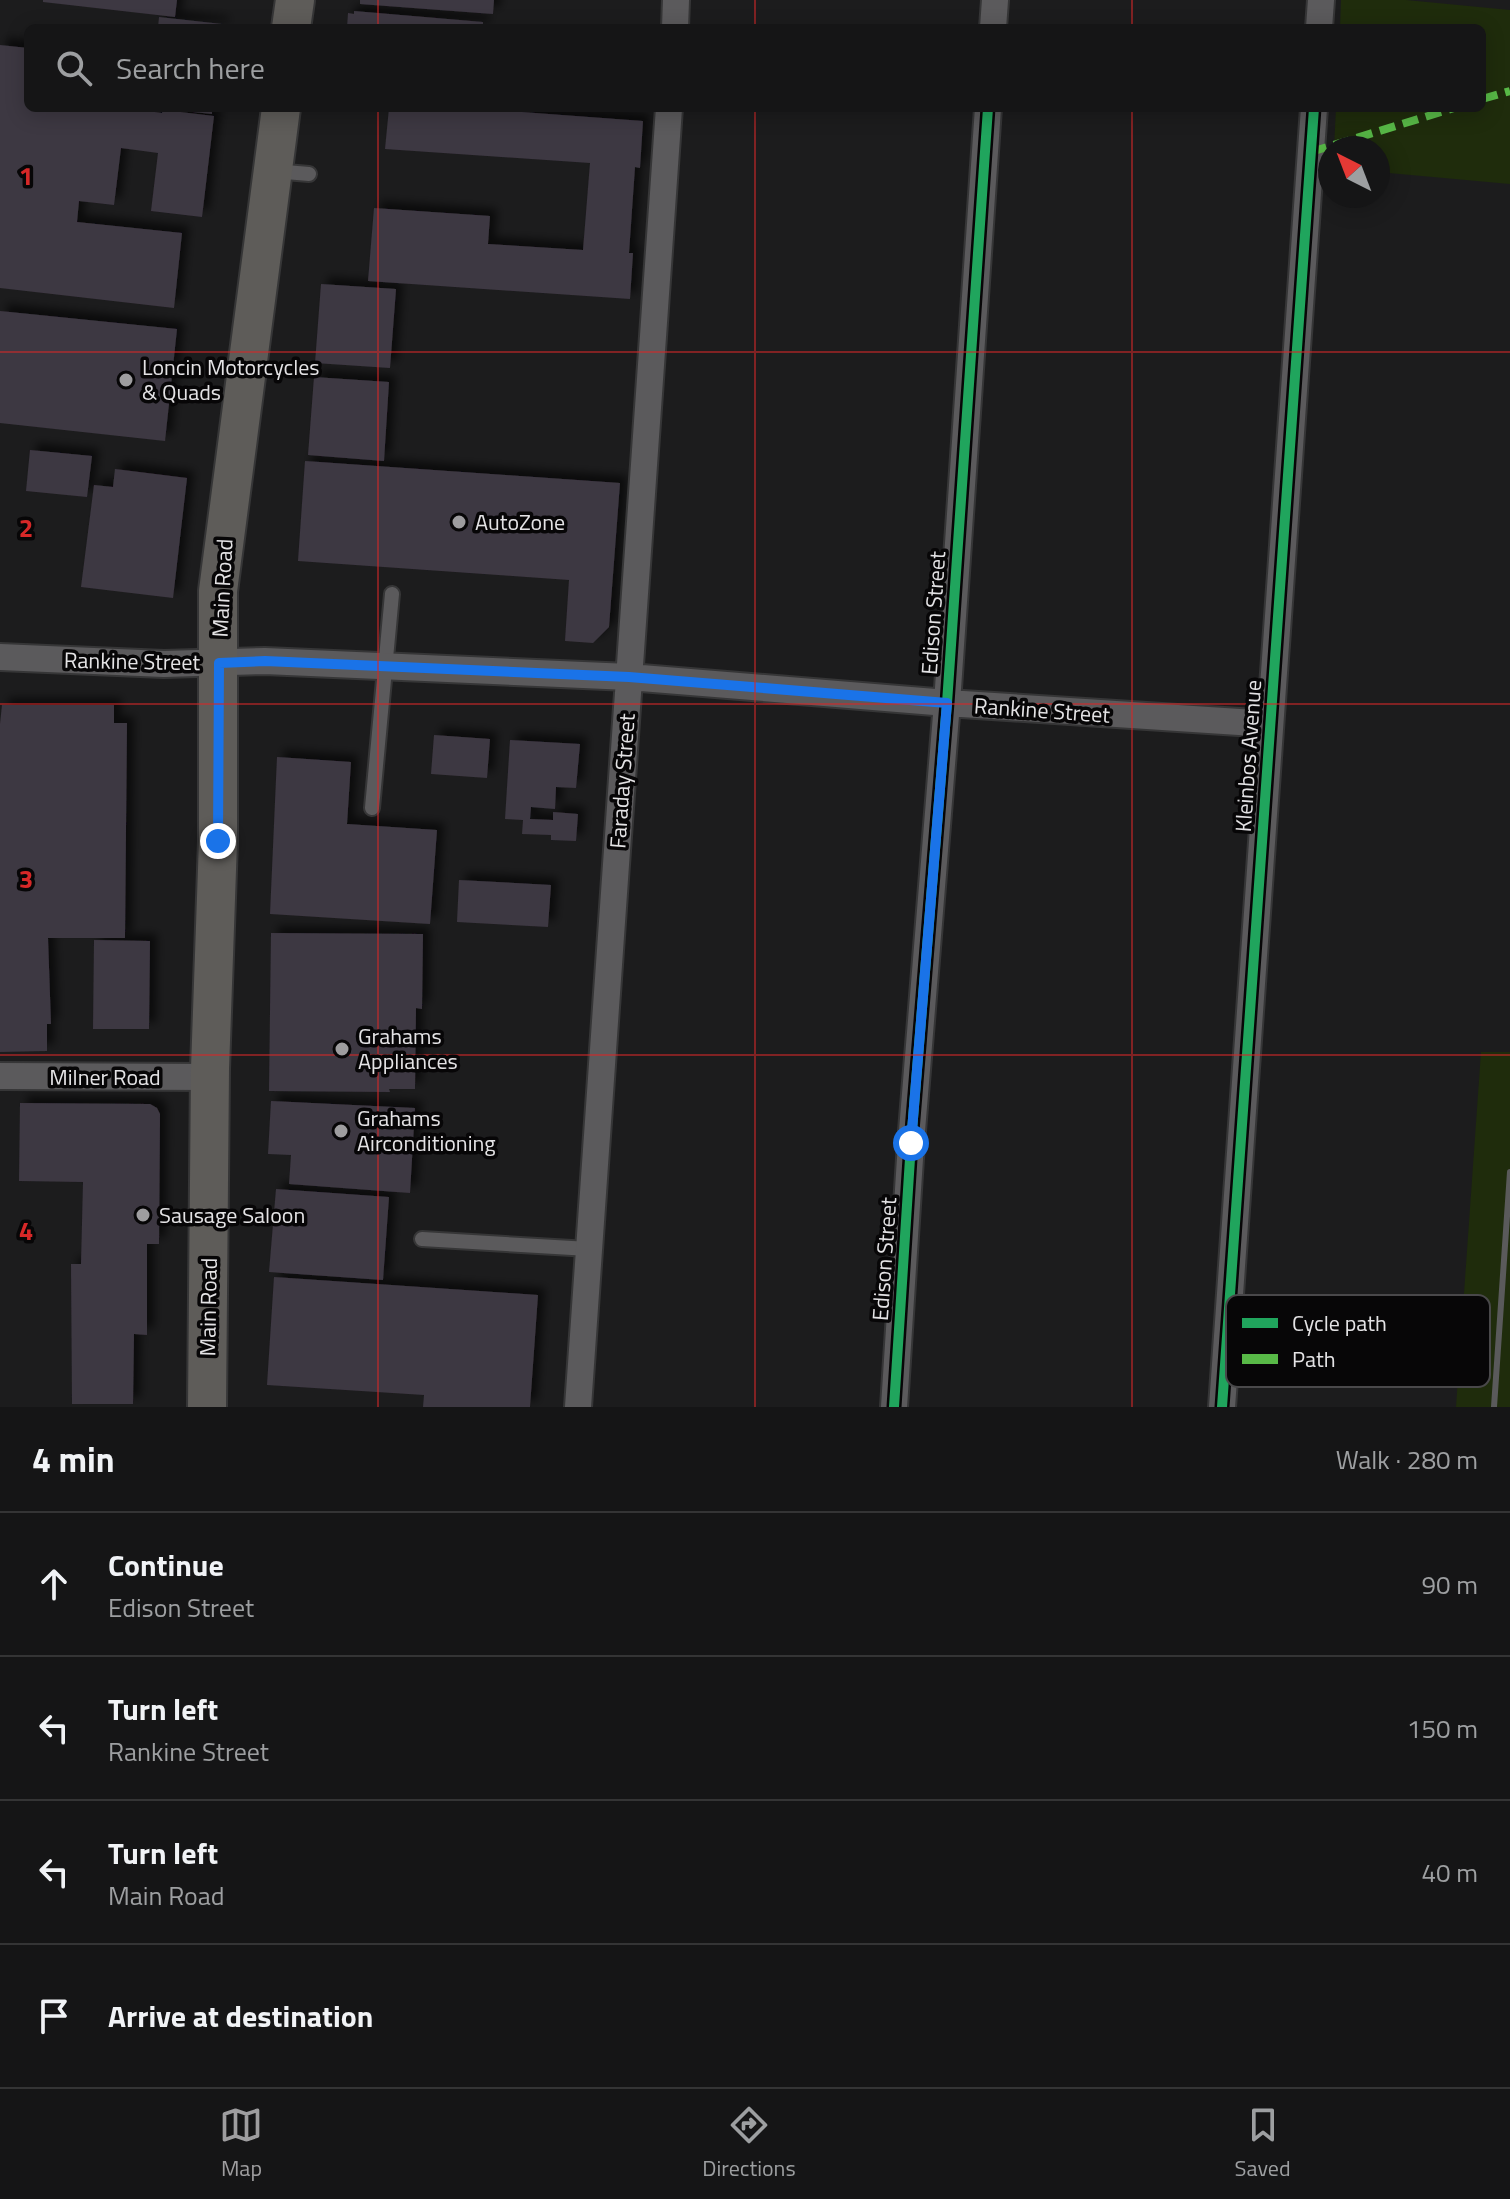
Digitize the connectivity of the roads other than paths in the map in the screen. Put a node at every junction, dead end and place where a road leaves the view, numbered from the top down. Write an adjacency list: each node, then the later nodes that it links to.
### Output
1 (295, 0): 5 (main road)
2 (676, 0): 6 (street)
3 (995, 0): 7 (street)
4 (1321, 0): 8 (street)
5 (292, 24)
6 (675, 24)
7 (993, 24)
8 (1319, 24)
9 (282, 112): 15 (main road, Main Road)
10 (669, 112): 17 (street, Faraday Street)
11 (988, 112): 18 (street, Edison Street)
12 (1314, 112): 19 (street, Kleinbos Avenue)
13 (392, 594): 16 (lane)
14 (0, 657): 15 (street, Rankine Street)
15 (219, 663): 16 (street, Rankine Street); 22 (main road, Main Road)
16 (387, 667): 17 (street, Rankine Street); 20 (lane)
17 (629, 677): 18 (street, Rankine Street); 24 (street, Faraday Street)
18 (947, 703): 19 (street, Rankine Street); 29 (street, Edison Street)
19 (1270, 724): 25 (street, Kleinbos Avenue)
20 (372, 808)
21 (0, 1076): 22 (street, Milner Road)
22 (210, 1077): 27 (main road, Main Road)
23 (422, 1239): 24 (lane)
24 (589, 1249): 28 (street, Faraday Street)
25 (1230, 1295)
26 (1226, 1350): 30 (street, Kleinbos Avenue)
27 (207, 1407)
28 (578, 1407)
29 (894, 1407)
30 (1222, 1407)

